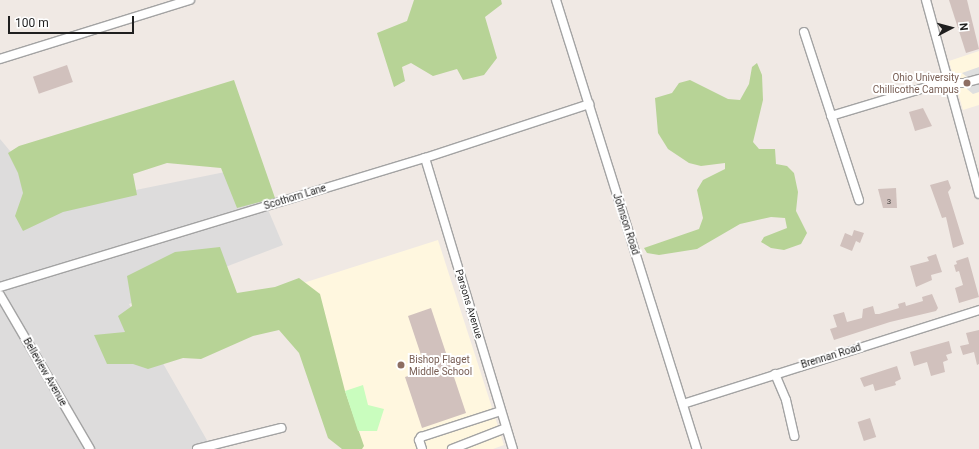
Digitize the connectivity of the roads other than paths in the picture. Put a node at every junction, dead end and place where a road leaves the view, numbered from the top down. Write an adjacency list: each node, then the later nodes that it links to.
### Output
1 (190, 0): 5 (street)
2 (556, 0): 8 (street, Johnson Road)
3 (926, 0): 7 (street)
4 (804, 32): 9 (street)
5 (0, 59)
6 (979, 79): 7 (street)
7 (950, 83): 9 (street); 11 (street)
8 (588, 104): 10 (street, Scothorn Lane); 17 (street, Johnson Road)
9 (831, 116): 12 (street)
10 (425, 158): 13 (street, Scothorn Lane); 18 (street, Parsons Avenue)
11 (979, 194)
12 (858, 200)
13 (0, 287)
14 (0, 295): 22 (street, Belleview Avenue)
15 (979, 310): 16 (street, Brennan Road)
16 (775, 374): 17 (street, Brennan Road); 21 (street)
17 (683, 404): 27 (street, Johnson Road)
18 (501, 411): 20 (street, Parsons Avenue); 24 (street)
19 (282, 428): 23 (street)
20 (506, 428): 25 (street); 26 (street, Parsons Avenue)
21 (794, 436)
22 (90, 449)
23 (197, 449)
24 (422, 449)
25 (452, 449)
26 (513, 449)
27 (697, 449)

